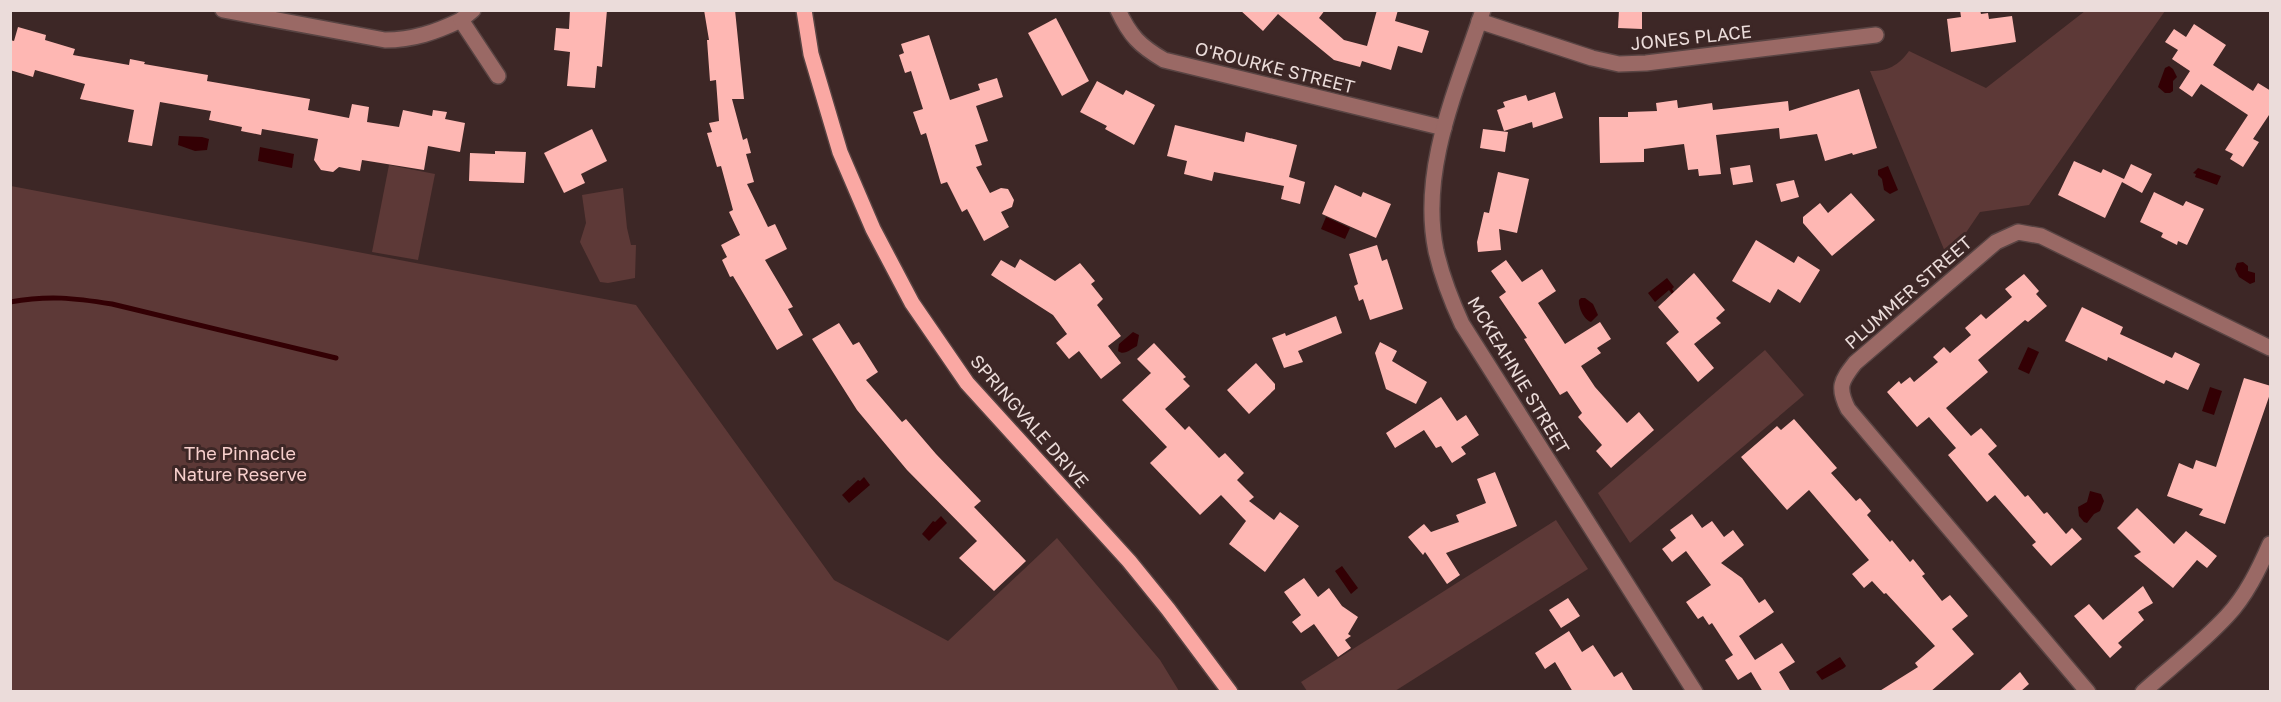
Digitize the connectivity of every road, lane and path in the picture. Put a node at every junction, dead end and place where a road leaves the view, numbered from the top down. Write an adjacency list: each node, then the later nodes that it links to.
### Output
1 (223, 10): 4 (street)
2 (804, 10): 11 (main road, SPRINGVALE DRIVE)
3 (1118, 10): 8 (street, O'ROURKE STREET)
4 (467, 15): 7 (street)
5 (1481, 16): 6 (street, JONES PLACE); 8 (street, MCKEAHNIE STREET)
6 (1876, 35)
7 (498, 76)
8 (1444, 128): 12 (street, MCKEAHNIE STREET)
9 (2271, 348): 13 (street, PLUMMER STREET)
10 (2271, 544): 14 (street)
11 (1230, 692)
12 (1695, 692)
13 (2088, 692)
14 (2143, 692)

